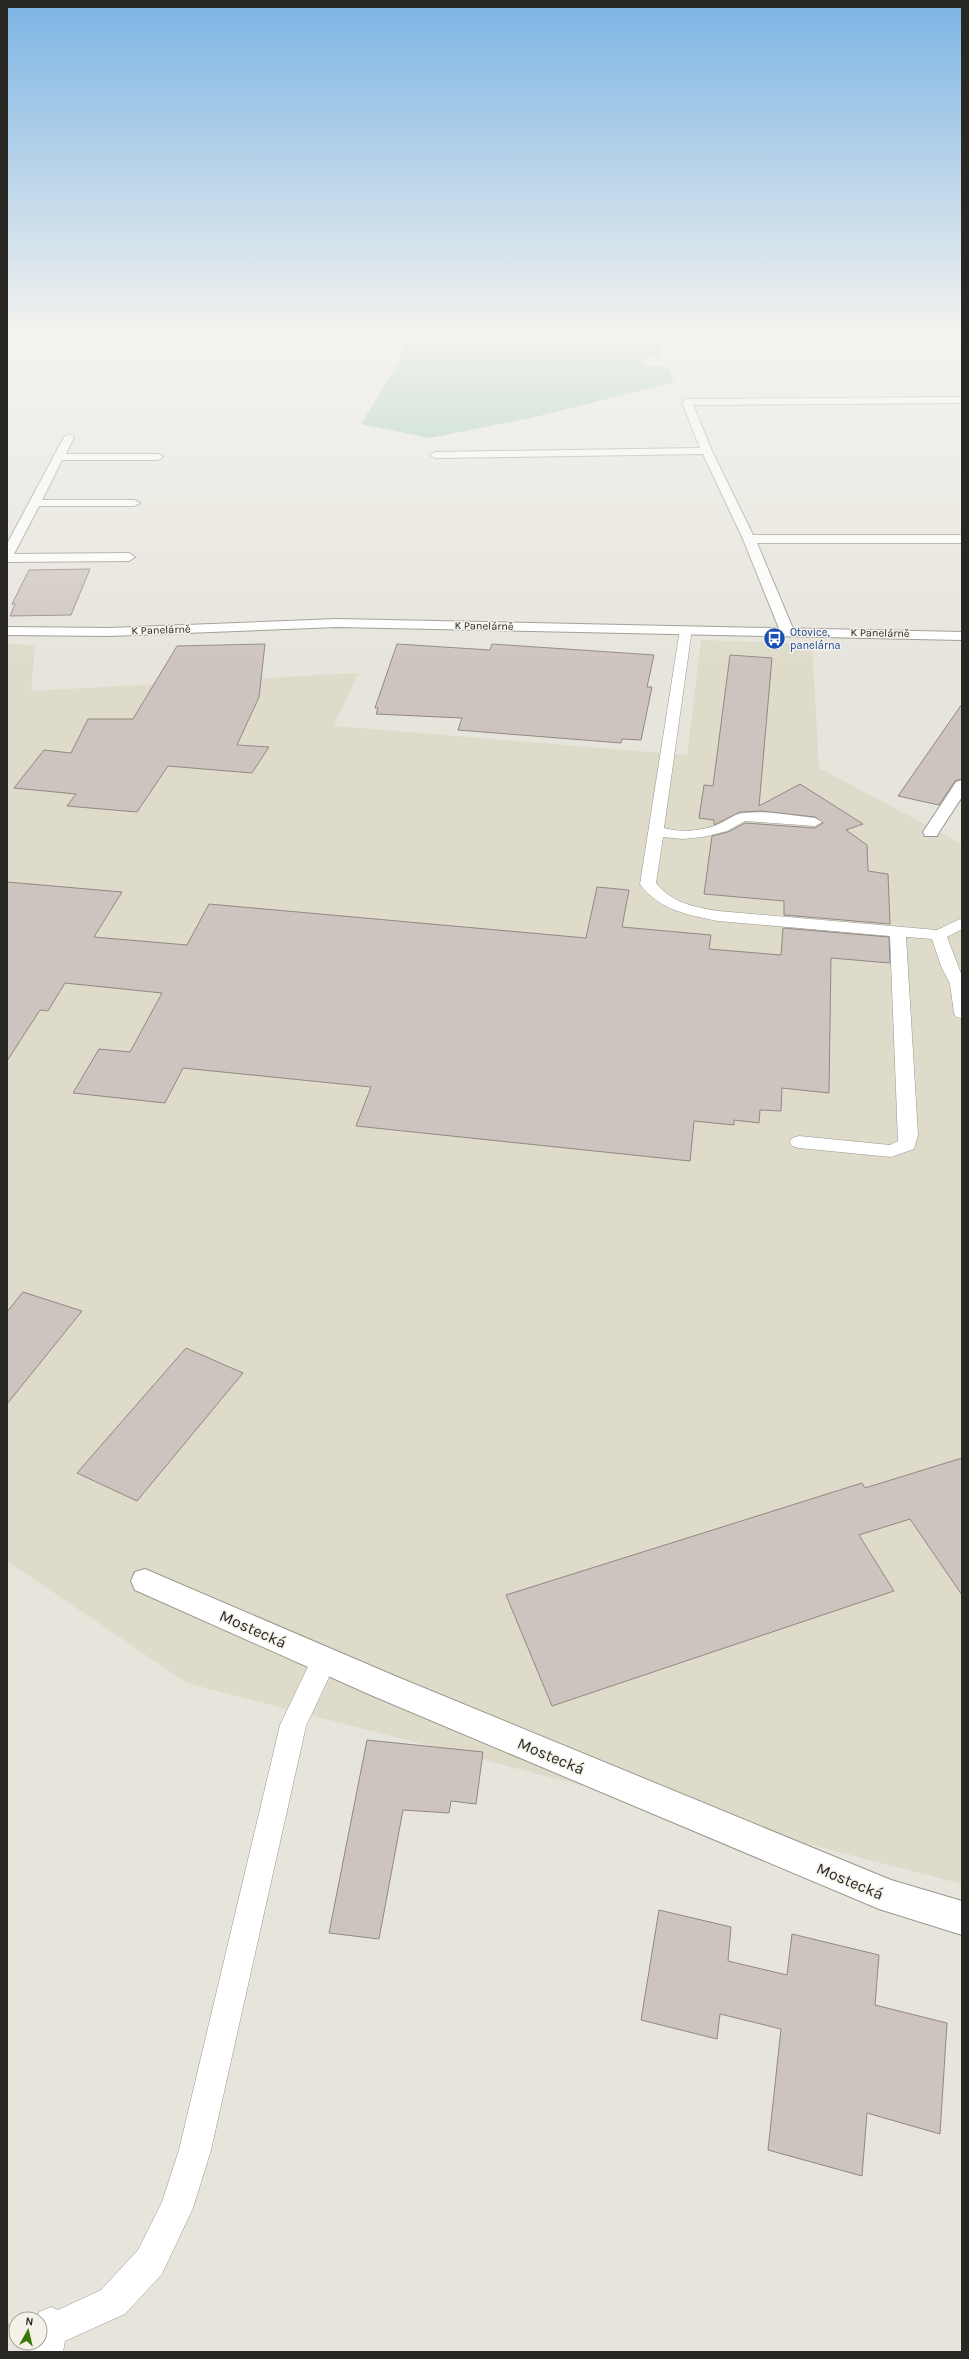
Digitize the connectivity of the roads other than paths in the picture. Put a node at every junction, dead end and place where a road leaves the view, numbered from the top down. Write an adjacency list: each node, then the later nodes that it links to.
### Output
1 (64, 447): 5 (street)
2 (705, 447): 3 (street)
3 (707, 451): 4 (street); 9 (street)
4 (435, 455)
5 (59, 457): 6 (street); 7 (street)
6 (158, 457)
7 (35, 503): 8 (street); 11 (street)
8 (134, 503)
9 (749, 539): 10 (street); 15 (street)
10 (962, 539)
11 (7, 557): 12 (street)
12 (129, 558)
13 (686, 630): 14 (street, K Panelárně); 15 (street, K Panelárně); 19 (lane)
14 (7, 631)
15 (787, 631): 16 (street, K Panelárně)
16 (962, 636)
17 (962, 785): 20 (street)
18 (815, 822): 19 (lane)
19 (657, 830): 22 (lane)
20 (931, 832)
21 (962, 923): 23 (lane)
22 (898, 932): 23 (lane); 25 (lane)
23 (939, 935): 24 (lane)
24 (962, 1013)
25 (799, 1142)
26 (145, 1581): 27 (street, Mostecká)
27 (324, 1660): 28 (street, Mostecká); 29 (lane)
28 (962, 1918)
29 (54, 2334)

